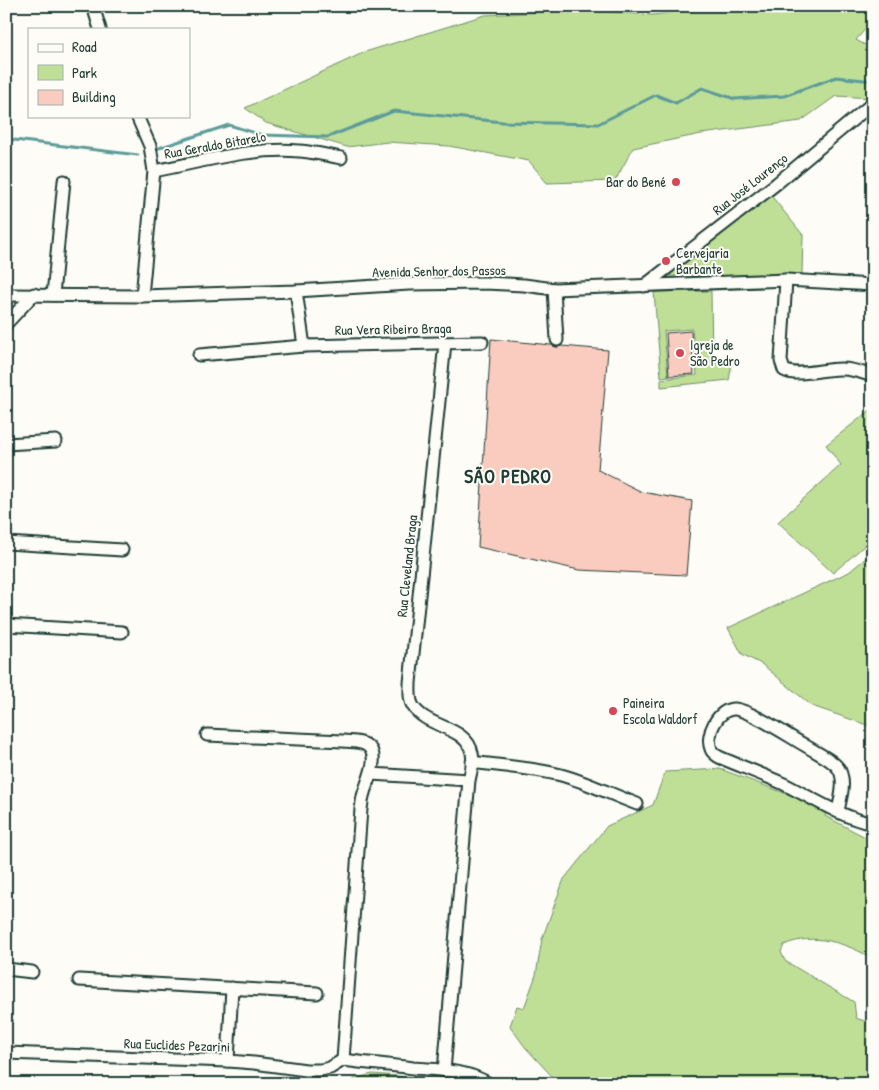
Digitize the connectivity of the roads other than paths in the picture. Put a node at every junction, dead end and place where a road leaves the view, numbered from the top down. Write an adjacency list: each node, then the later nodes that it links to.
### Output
1 (94, 6): 2 (street)
2 (100, 28)
3 (873, 104): 10 (street, Rua José Lourenço)
4 (139, 118): 6 (street)
5 (340, 158): 6 (street, Rua Geraldo Bitarelo)
6 (154, 171): 16 (street)
7 (64, 181): 15 (street)
8 (786, 280): 9 (street, Avenida Senhor dos Passos); 10 (street, Avenida Senhor dos Passos); 23 (street)
9 (873, 285)
10 (644, 286): 11 (street, Avenida Senhor dos Passos)
11 (554, 289): 12 (street, Avenida Senhor dos Passos); 18 (street)
12 (296, 291): 16 (street, Avenida Senhor dos Passos); 21 (street)
13 (34, 294): 14 (street, Avenida Senhor dos Passos); 15 (street, Avenida Senhor dos Passos); 17 (street)
14 (6, 295)
15 (53, 295): 16 (street, Avenida Senhor dos Passos)
16 (142, 296)
17 (6, 324)
18 (557, 340)
19 (482, 342): 20 (street, Rua Vera Ribeiro Braga)
20 (446, 343): 21 (street, Rua Vera Ribeiro Braga); 31 (street, Rua Cleveland Braga)
21 (304, 346): 22 (street, Rua Vera Ribeiro Braga)
22 (199, 355)
23 (873, 376)
24 (56, 442): 25 (street)
25 (6, 444)
26 (6, 543): 27 (street)
27 (122, 550)
28 (6, 625): 29 (street)
29 (122, 632)
30 (208, 735): 32 (street)
31 (472, 762): 33 (street); 34 (street)
32 (371, 774): 33 (street); 43 (street)
33 (469, 780): 45 (street)
34 (638, 804)
35 (838, 811): 35 (street); 36 (street)
36 (873, 824)
37 (6, 969): 38 (street)
38 (32, 972)
39 (79, 980): 40 (street)
40 (232, 988): 41 (street); 44 (street)
41 (317, 993)
42 (6, 1054): 44 (street, Rua Euclides Pezarini)
43 (343, 1060): 44 (street, Rua Euclides Pezarini); 45 (street)
44 (228, 1061)
45 (444, 1071): 46 (street)
46 (488, 1084)

